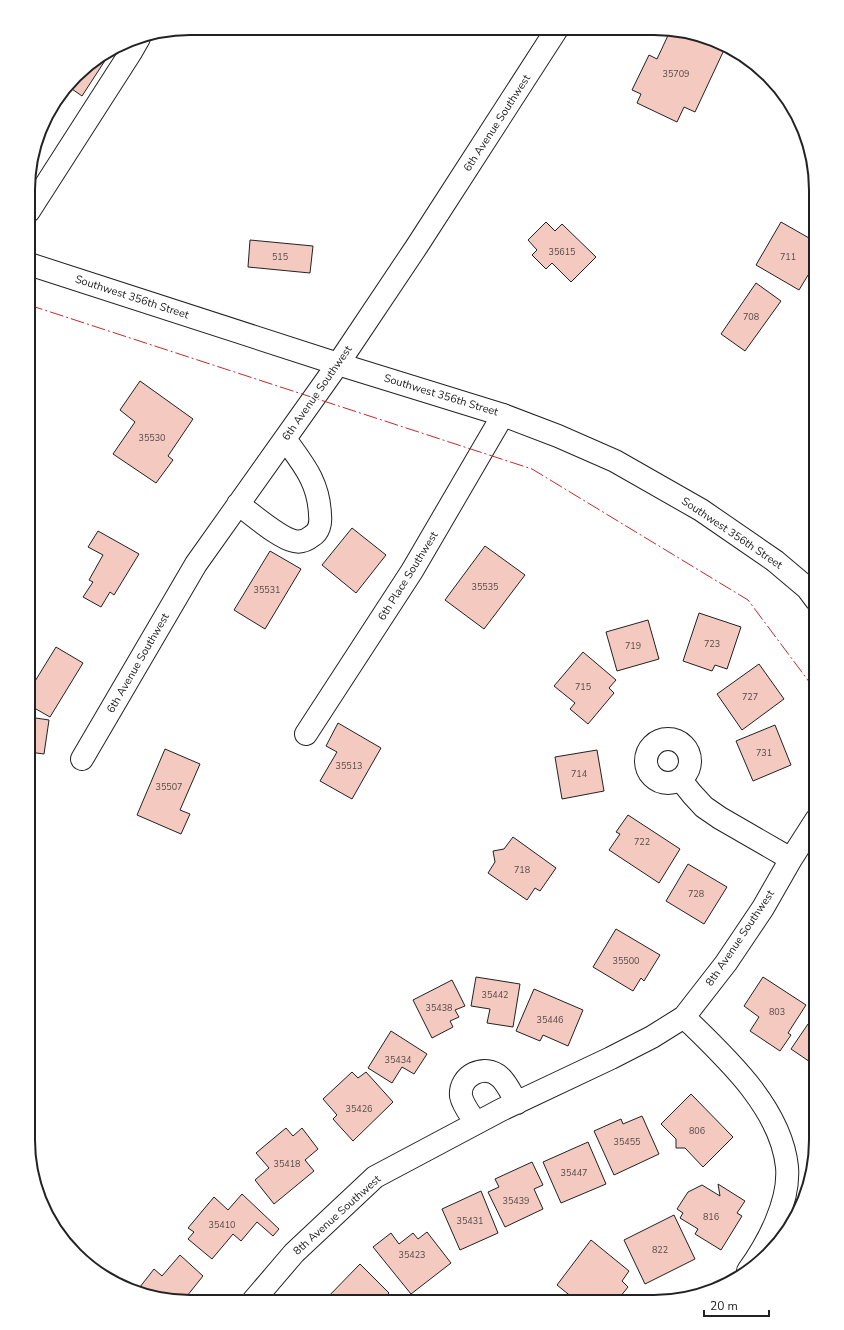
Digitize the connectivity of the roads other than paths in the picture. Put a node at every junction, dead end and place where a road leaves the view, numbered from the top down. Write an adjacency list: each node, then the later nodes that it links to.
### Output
1 (553, 35): 5 (street, 6th Avenue Southwest)
2 (136, 45): 3 (street)
3 (35, 202)
4 (35, 266): 5 (street, Southwest 356th Street)
5 (338, 364): 6 (street, Southwest 356th Street); 7 (street, 6th Avenue Southwest)
6 (503, 415): 9 (street, Southwest 356th Street); 10 (street, 6th Place Southwest)
7 (285, 438): 8 (street, 6th Avenue Southwest); 8 (street)
8 (238, 504): 11 (street, 6th Avenue Southwest)
9 (809, 591)
10 (306, 734)
11 (82, 759)
12 (680, 779): 14 (street)
13 (809, 831): 14 (street, 8th Avenue Southwest)
14 (791, 859): 15 (street, 8th Avenue Southwest)
15 (684, 1017): 16 (street, 8th Avenue Southwest); 18 (street)
16 (517, 1103): 17 (street, 8th Avenue Southwest); 17 (street)
17 (476, 1123): 19 (street, 8th Avenue Southwest)
18 (756, 1257)
19 (258, 1295)

